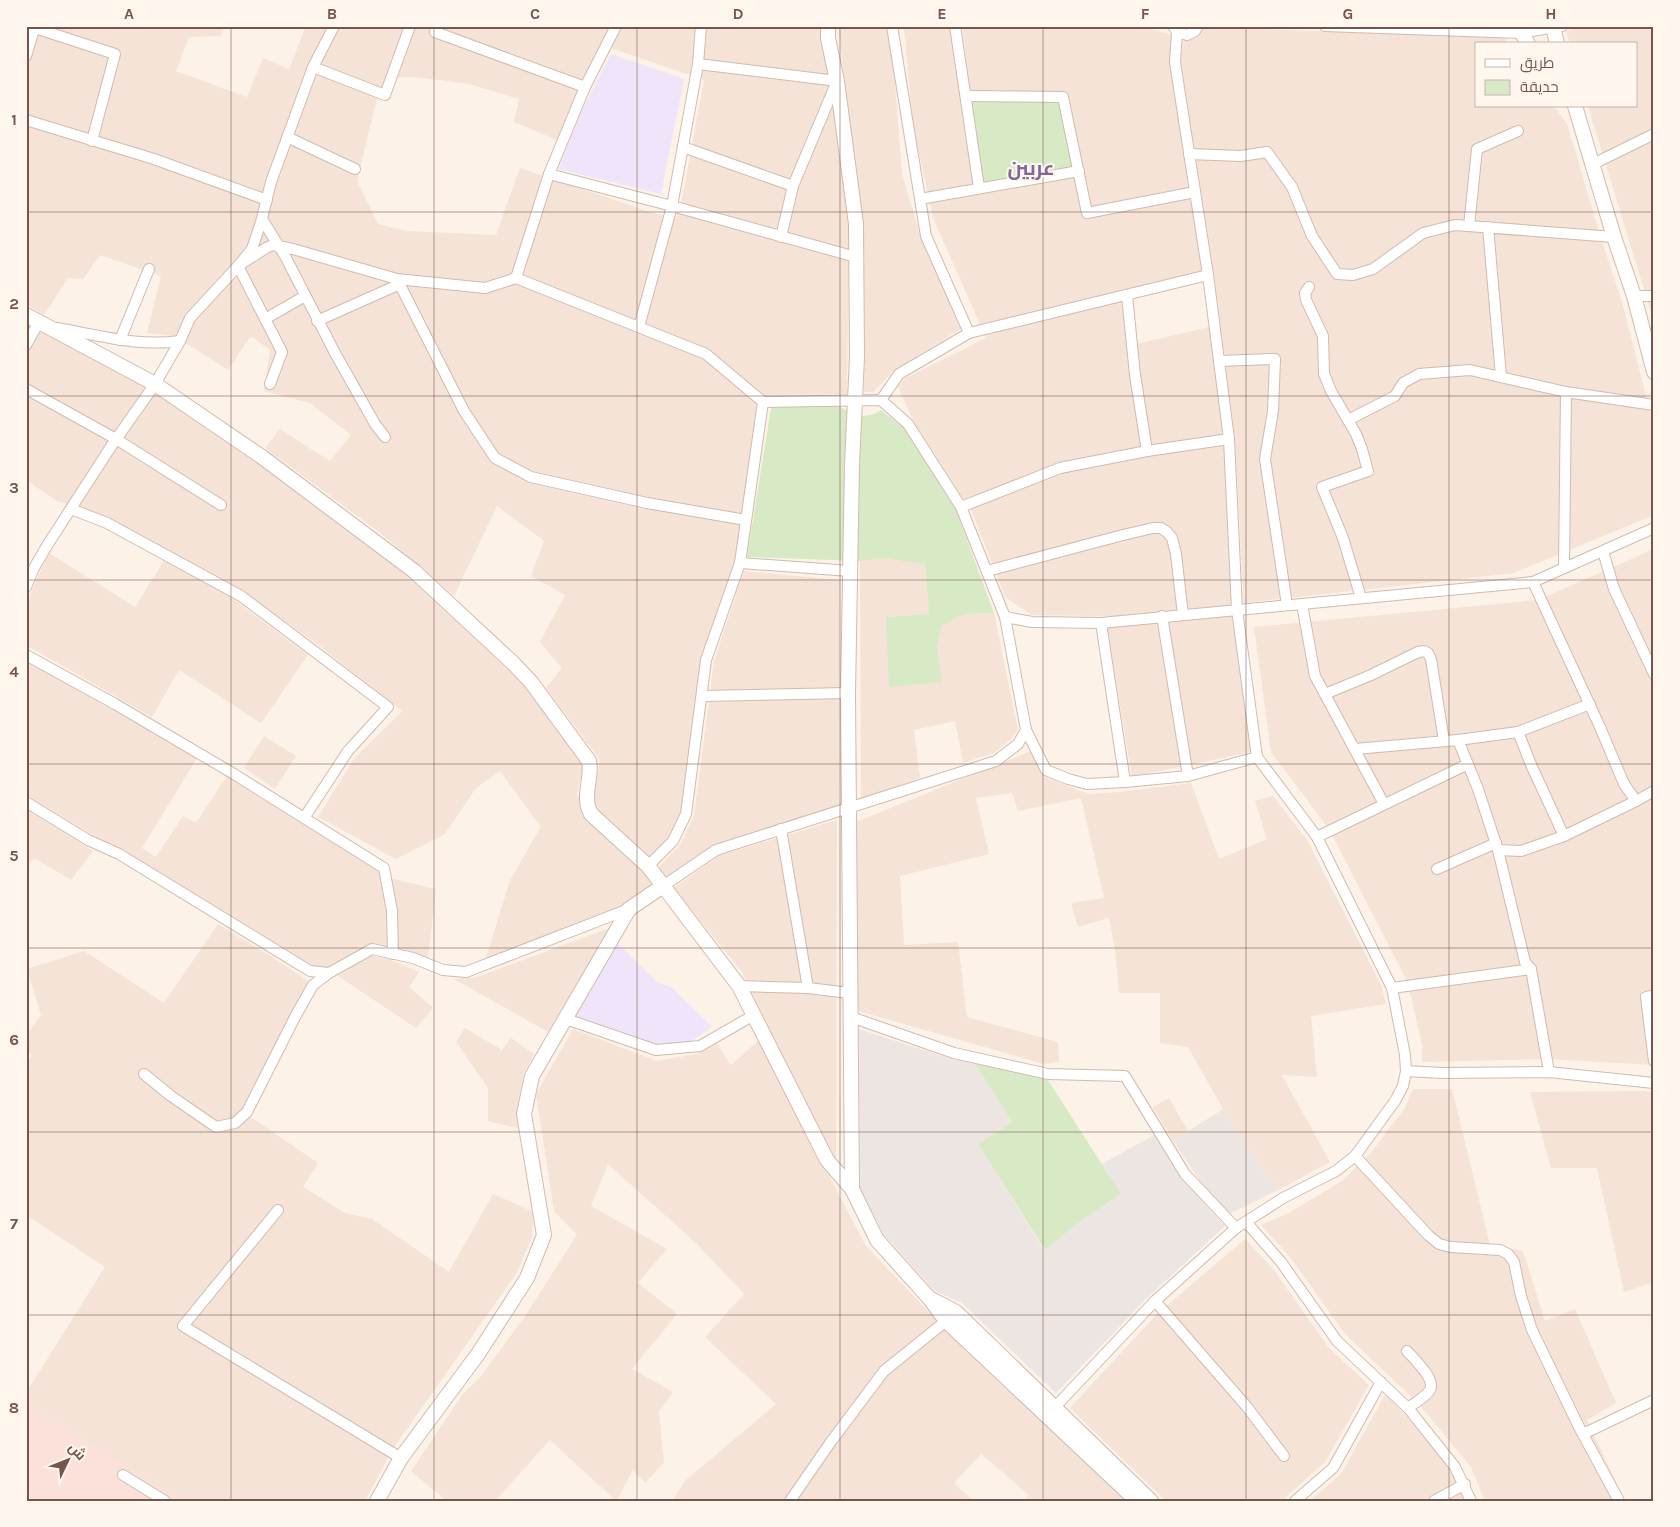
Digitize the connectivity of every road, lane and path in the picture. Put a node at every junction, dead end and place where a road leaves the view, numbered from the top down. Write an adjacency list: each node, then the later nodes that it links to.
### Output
1 (334, 26): 19 (street)
2 (410, 26): 19 (street)
3 (437, 26): 21 (street)
4 (616, 26): 21 (street)
5 (701, 26): 18 (street)
6 (828, 26): 20 (main road)
7 (892, 26): 40 (street)
8 (955, 26): 22 (street)
9 (1198, 26): 14 (street)
10 (1325, 26): 13 (street)
11 (35, 27): 17 (street); 30 (street)
12 (1556, 27): 15 (street); 16 (main road)
13 (1426, 28): 15 (street)
14 (1175, 29): 32 (street)
15 (1522, 34)
16 (1557, 42)
17 (26, 56)
18 (698, 64): 20 (street); 31 (street)
19 (313, 68): 29 (street)
20 (837, 81): 37 (street); 49 (main road)
21 (584, 86): 36 (street)
22 (966, 96): 35 (street); 38 (street)
23 (1571, 108): 26 (main road)
24 (1576, 108): 26 (main road)
25 (26, 120): 30 (street)
26 (1579, 120): 33 (main road)
27 (1518, 131): 44 (street)
28 (1654, 134): 33 (street)
29 (288, 136): 34 (street); 41 (street)
30 (92, 141): 41 (street)
31 (683, 147): 37 (street); 42 (street)
32 (1189, 154): 39 (street); 44 (street)
33 (1593, 164): 47 (main road)
34 (355, 168)
35 (1079, 171): 38 (street); 39 (street)
36 (549, 174): 42 (street); 53 (street)
37 (793, 186): 46 (street)
38 (979, 188): 40 (street)
39 (1195, 192): 52 (street)
40 (920, 199): 65 (street)
41 (267, 200): 43 (street)
42 (672, 206): 46 (street); 64 (street)
43 (262, 219): 48 (street); 50 (street)
44 (1469, 226): 45 (street)
45 (1488, 227): 47 (street); 71 (street)
46 (781, 237): 49 (street)
47 (1614, 237): 58 (main road)
48 (278, 247): 50 (street); 54 (street); 57 (street)
49 (856, 258): 76 (main road)
50 (238, 266): 61 (street); 67 (street)
51 (149, 269): 66 (street)
52 (1208, 275): 56 (street); 69 (street)
53 (516, 278): 54 (street); 64 (street)
54 (398, 282): 62 (street); 88 (street)
55 (1309, 287): 80 (street)
56 (1127, 295): 65 (street); 84 (street)
57 (305, 296): 61 (street); 62 (street)
58 (1634, 296): 59 (street); 70 (main road)
59 (1654, 296)
60 (26, 315): 63 (main road)
61 (265, 319): 73 (street)
62 (318, 321): 81 (street)
63 (43, 324): 66 (street); 68 (street); 72 (main road)
64 (639, 327): 78 (street)
65 (969, 333): 77 (street)
66 (120, 340): 67 (street)
67 (180, 341): 72 (street)
68 (26, 345)
69 (1219, 361): 83 (street); 99 (street)
70 (1654, 372)
71 (1501, 376): 75 (street); 80 (street)
72 (155, 384): 82 (street); 130 (main road)
73 (270, 384)
74 (26, 389): 82 (street)
75 (1566, 392): 79 (street); 92 (street)
76 (855, 400): 77 (street); 78 (street); 94 (main road)
77 (881, 400): 86 (street)
78 (763, 402): 88 (street)
79 (1654, 405)
80 (1348, 420): 97 (street)
81 (385, 437)
82 (116, 439): 85 (street); 87 (street)
83 (1229, 439): 84 (street); 100 (street)
84 (1146, 451): 86 (street)
85 (221, 505)
86 (961, 507): 93 (street)
87 (71, 509): 96 (street); 125 (street)
88 (746, 520): 91 (street)
89 (1654, 528): 90 (street)
90 (1603, 551): 92 (street); 106 (street)
91 (740, 563): 94 (street); 109 (street)
92 (1564, 568): 95 (street)
93 (987, 571): 101 (street); 103 (street)
94 (850, 572): 107 (main road)
95 (1533, 582): 97 (street); 110 (street)
96 (26, 586)
97 (1361, 598): 98 (street)
98 (1302, 604): 99 (street); 108 (street)
99 (1287, 605): 100 (street)
100 (1237, 610): 101 (street); 116 (street)
101 (1183, 615): 102 (street)
102 (1162, 616): 104 (street); 118 (street)
103 (1005, 618): 104 (street); 111 (street)
104 (1102, 623): 119 (street)
105 (26, 655): 125 (street)
106 (1654, 674)
107 (848, 693): 109 (street); 124 (main road)
108 (1325, 694): 114 (street); 115 (street)
109 (702, 696): 130 (street)
110 (1590, 704): 112 (street); 122 (street)
111 (1026, 730): 119 (street); 124 (street)
112 (1518, 732): 113 (street); 127 (street)
113 (1458, 740): 114 (street); 117 (street)
114 (1444, 741): 115 (street)
115 (1355, 749): 123 (street)
116 (1257, 757): 118 (street); 128 (street)
117 (1468, 764): 123 (street); 129 (street)
118 (1188, 776): 119 (street)
119 (1125, 782)
120 (1654, 791): 122 (street)
121 (26, 802): 136 (street)
122 (1636, 802): 127 (street)
123 (1384, 804): 128 (street)
124 (849, 809): 126 (street); 140 (main road)
125 (304, 818): 134 (street)
126 (781, 830): 132 (street); 138 (street)
127 (1564, 836): 129 (street)
128 (1317, 837): 139 (street)
129 (1497, 846): 131 (street); 135 (street)
130 (648, 866): 132 (main road)
131 (1437, 869)
132 (663, 886): 133 (main road); 137 (main road)
133 (629, 909): 134 (street); 144 (main road)
134 (393, 954): 136 (street)
135 (1531, 969): 139 (street); 147 (street)
136 (330, 973): 148 (street)
137 (739, 986): 138 (street); 142 (main road)
138 (808, 988): 140 (street)
139 (1392, 988): 146 (street)
140 (849, 993): 143 (main road)
141 (1654, 995): 145 (street)
142 (754, 1015): 144 (street); 151 (main road)
143 (850, 1017): 151 (main road); 154 (street)
144 (566, 1019): 165 (main road)
145 (1654, 1061)
146 (1406, 1071): 147 (street); 150 (street)
147 (1549, 1072): 149 (street)
148 (144, 1074)
149 (1654, 1082)
150 (1355, 1156): 153 (street); 163 (street)
151 (852, 1189): 155 (main road)
152 (278, 1210): 165 (street)
153 (1246, 1222): 154 (street); 159 (street)
154 (1236, 1228): 156 (street)
155 (930, 1298): 157 (main road); 161 (main road)
156 (1155, 1301): 161 (street); 164 (street)
157 (946, 1321): 170 (street); 171 (main road)
158 (1407, 1351): 162 (street)
159 (1381, 1382): 162 (street); 173 (street)
160 (1654, 1400): 163 (street)
161 (1055, 1407): 172 (main road)
162 (1408, 1408): 167 (street)
163 (1583, 1434): 176 (street)
164 (1284, 1456)
165 (401, 1458): 169 (main road)
166 (123, 1475): 168 (street)
167 (1464, 1484): 174 (street); 175 (street)
168 (165, 1501)
169 (377, 1501)
170 (790, 1501)
171 (1137, 1501)
172 (1151, 1501)
173 (1295, 1501)
174 (1434, 1501)
175 (1471, 1501)
176 (1619, 1501)

